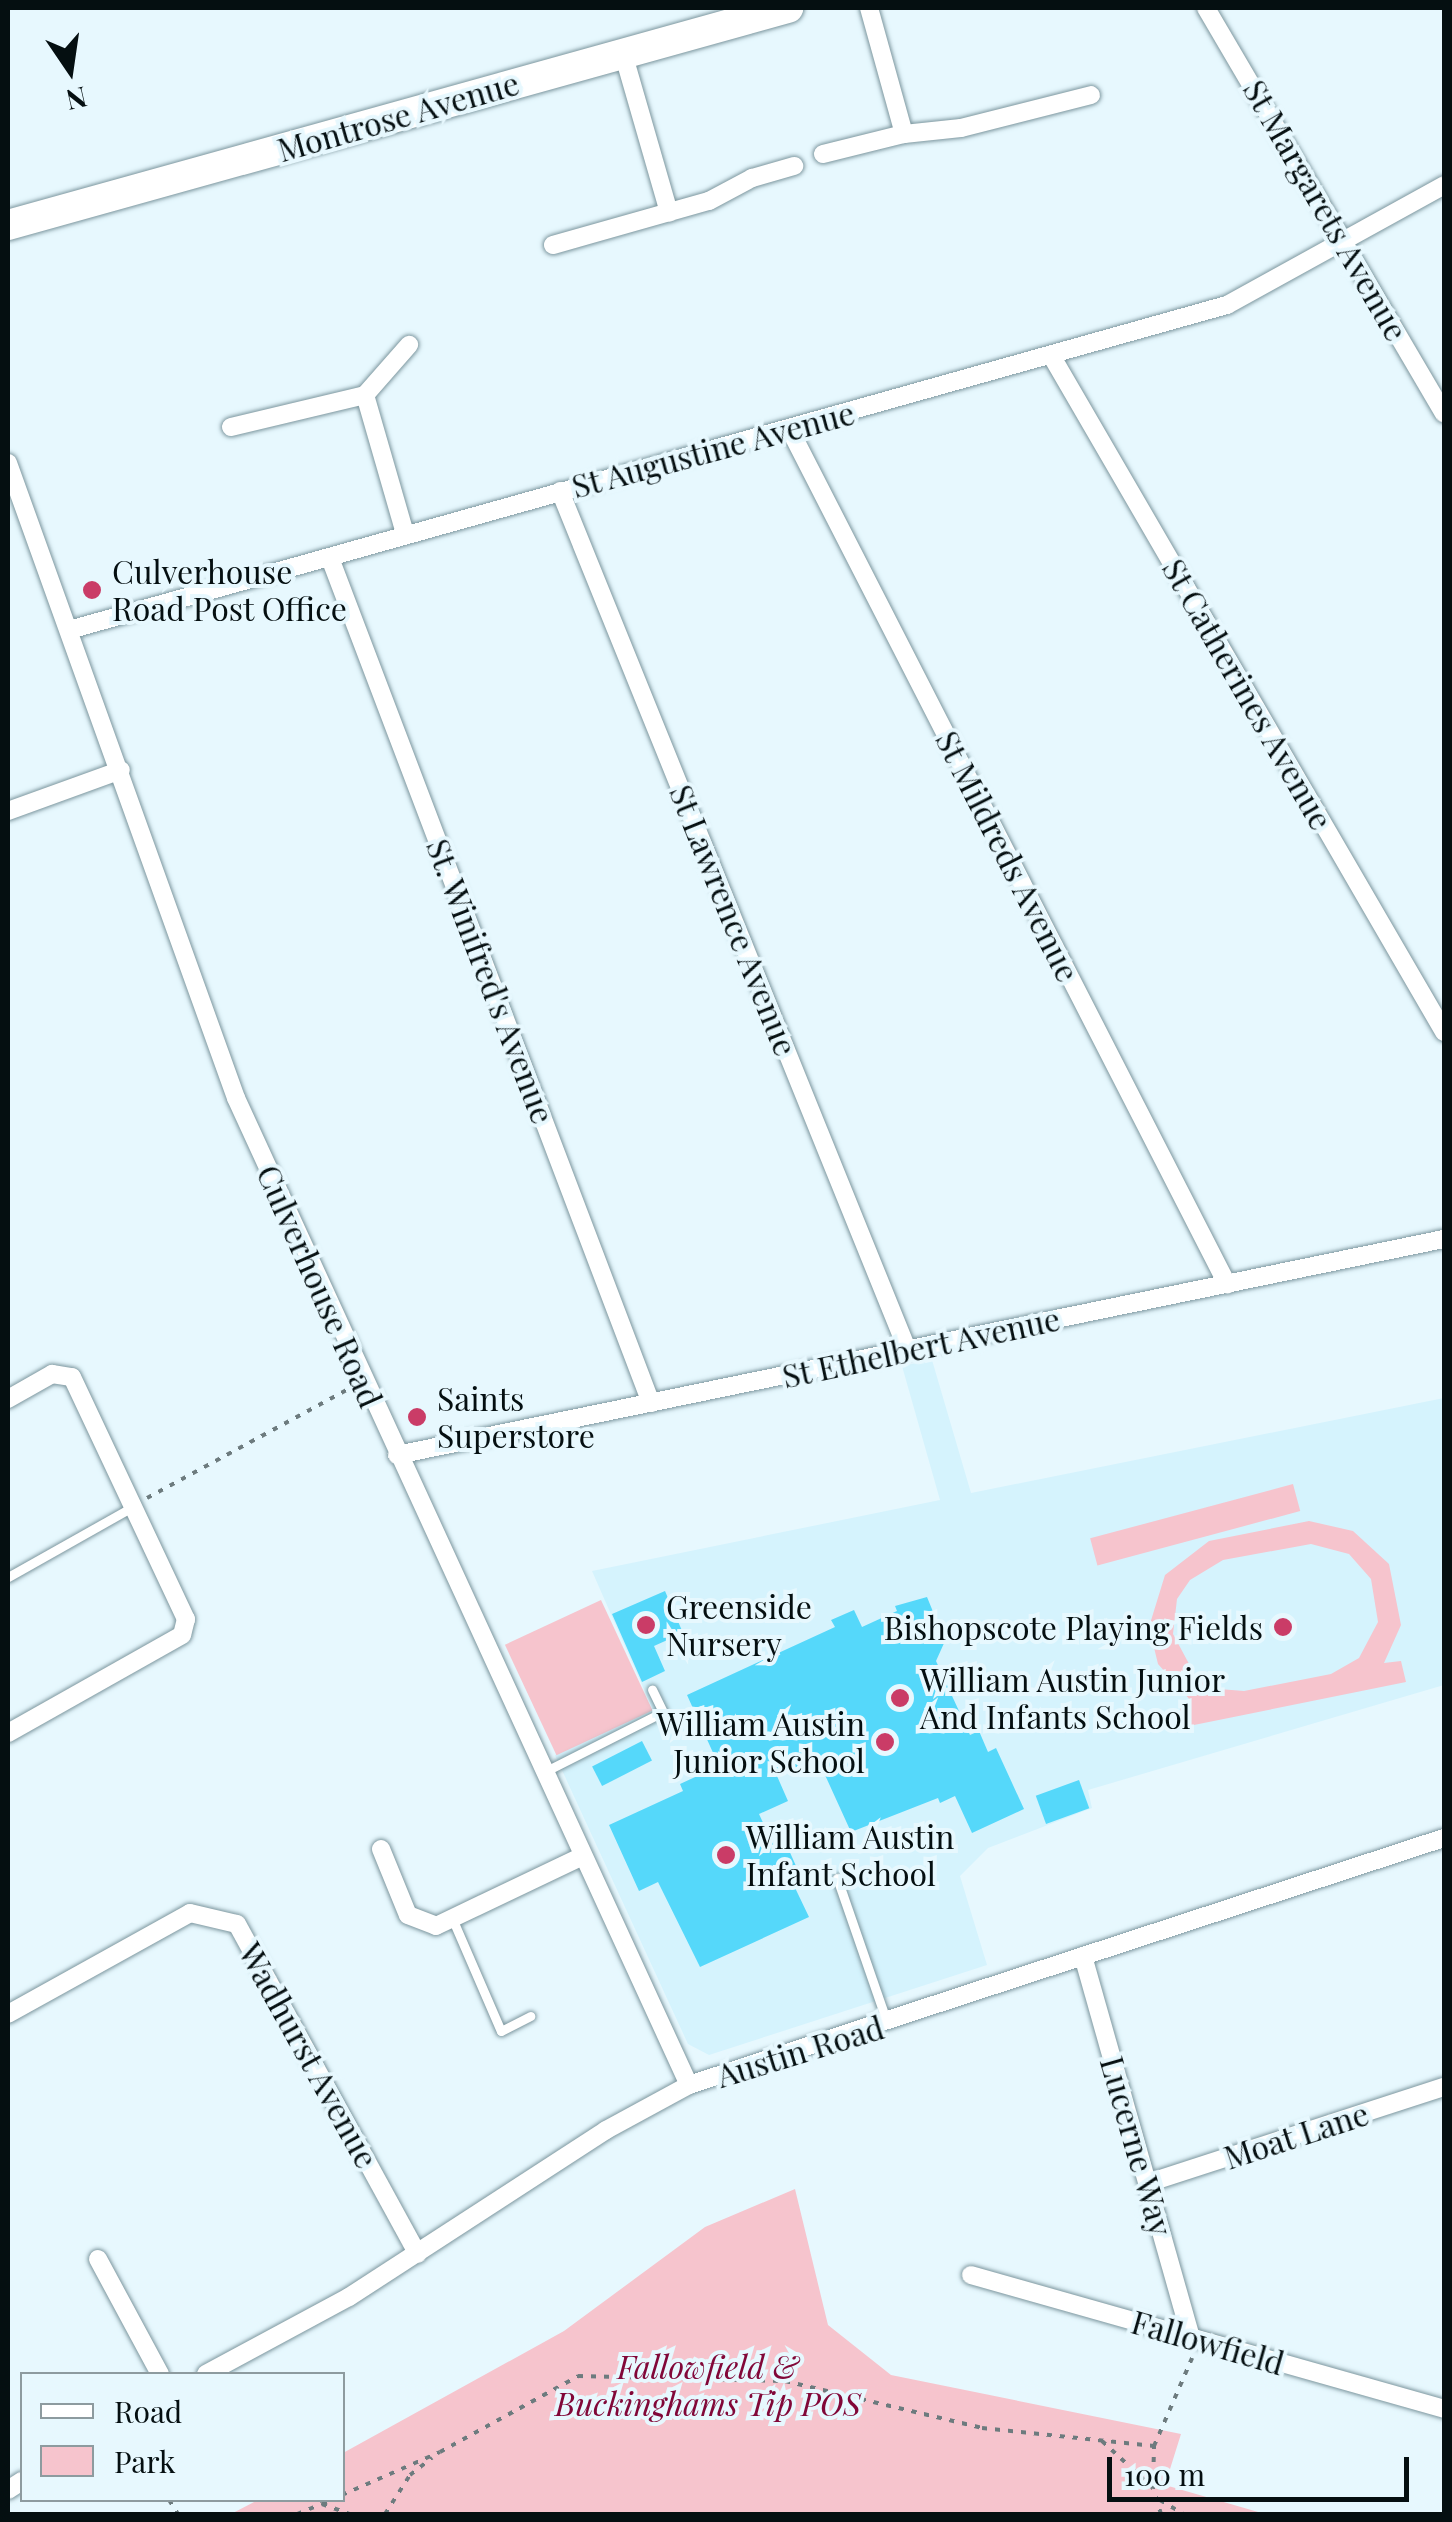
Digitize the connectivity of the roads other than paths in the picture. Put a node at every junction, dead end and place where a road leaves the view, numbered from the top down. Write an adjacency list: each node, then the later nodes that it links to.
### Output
1 (788, 8): 4 (main road, Montrose Avenue)
2 (870, 8): 6 (street)
3 (1206, 8): 12 (street, St Margarets Avenue)
4 (622, 54): 10 (street); 11 (main road, Montrose Avenue)
5 (1091, 95): 6 (street)
6 (904, 134): 7 (street)
7 (823, 154)
8 (794, 166): 10 (street)
9 (1444, 185): 12 (street, St Augustine Avenue)
10 (669, 212): 13 (street)
11 (8, 225)
12 (1346, 243): 15 (street, St Augustine Avenue); 17 (street, St Margarets Avenue)
13 (553, 245)
14 (409, 346): 16 (street)
15 (1051, 355): 19 (street, St Augustine Avenue); 27 (street, St Catherines Avenue)
16 (365, 395): 18 (street); 22 (street)
17 (1444, 413)
18 (231, 427)
19 (789, 428): 21 (street, St Augustine Avenue); 29 (street, St Mildreds Avenue)
20 (8, 463): 24 (street, Culverhouse Road)
21 (560, 491): 22 (street, St Augustine Avenue); 30 (street, St Lawrence Avenue)
22 (406, 534): 23 (street, St Augustine Avenue)
23 (330, 558): 24 (street, St Augustine Avenue); 32 (street, St. Winifred's Avenue)
24 (69, 630): 25 (street, Culverhouse Road)
25 (121, 770): 26 (street); 33 (street, Culverhouse Road)
26 (8, 812)
27 (1444, 1032)
28 (1444, 1238): 29 (street, St Ethelbert Avenue)
29 (1227, 1284): 30 (street, St Ethelbert Avenue)
30 (907, 1349): 32 (street, St Ethelbert Avenue)
31 (8, 1399): 34 (street)
32 (652, 1403): 33 (street, St Ethelbert Avenue)
33 (397, 1455): 38 (street, Culverhouse Road)
34 (132, 1508): 35 (lane); 37 (street)
35 (8, 1576)
36 (652, 1689): 38 (lane)
37 (8, 1733)
38 (542, 1774): 41 (street, Culverhouse Road)
39 (1444, 1838): 44 (street, Austin Road)
40 (381, 1849): 43 (street)
41 (583, 1856): 43 (street); 48 (street, Culverhouse Road)
42 (837, 1878): 47 (lane)
43 (452, 1918): 46 (lane)
44 (1083, 1956): 47 (street, Austin Road); 50 (street, Lucerne Way)
45 (8, 2014): 51 (street, Wadhurst Avenue)
46 (530, 2016)
47 (888, 2024): 48 (street, Austin Road)
48 (689, 2085): 51 (street, Austin Road)
49 (1444, 2087): 50 (street, Moat Lane)
50 (1148, 2183): 54 (street, Lucerne Way)
51 (418, 2254): 56 (street, Austin Road)
52 (98, 2259): 55 (street)
53 (971, 2275): 54 (street, Fallowfield)
54 (1195, 2338): 57 (street, Fallowfield)
55 (159, 2372)
56 (210, 2372)
57 (1444, 2409)

